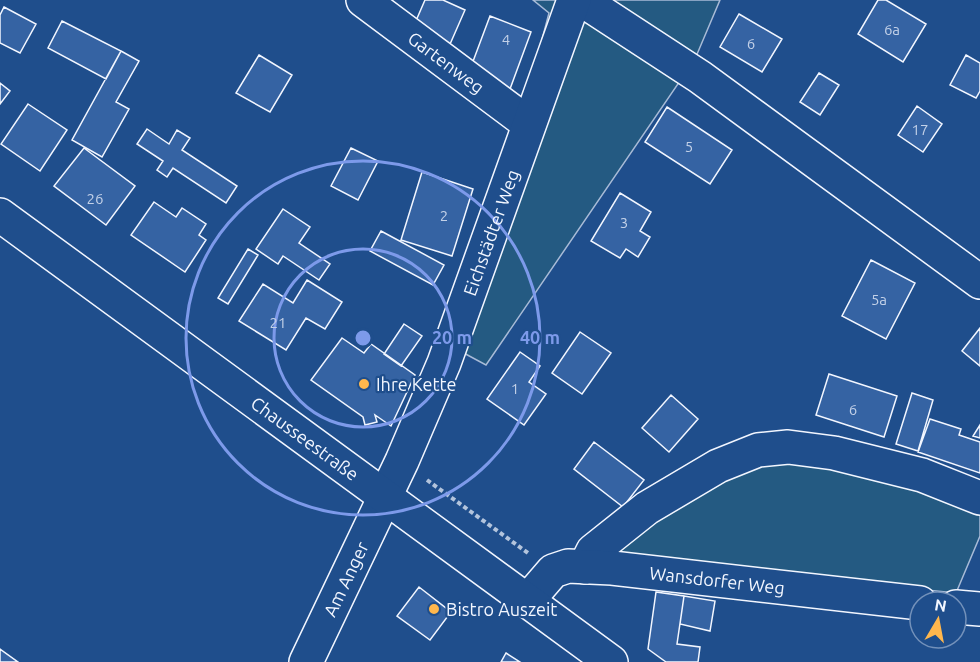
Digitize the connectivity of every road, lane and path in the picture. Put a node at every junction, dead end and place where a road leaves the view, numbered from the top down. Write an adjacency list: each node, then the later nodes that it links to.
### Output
1 (363, 0): 4 (street, Gartenweg)
2 (574, 0): 4 (street, Eichstädter Weg)
3 (582, 0): 6 (street)
4 (529, 124): 8 (street, Eichstädter Weg)
5 (0, 215): 8 (street, Chausseestraße)
6 (980, 282)
7 (419, 474): 10 (path)
8 (384, 495): 11 (street, Chausseestraße); 13 (street, Am Anger)
9 (980, 498): 10 (street)
10 (569, 569): 11 (street); 12 (street, Wansdorfer Weg)
11 (528, 600): 14 (street, Chausseestraße)
12 (908, 602)
13 (306, 662)
14 (611, 662)

